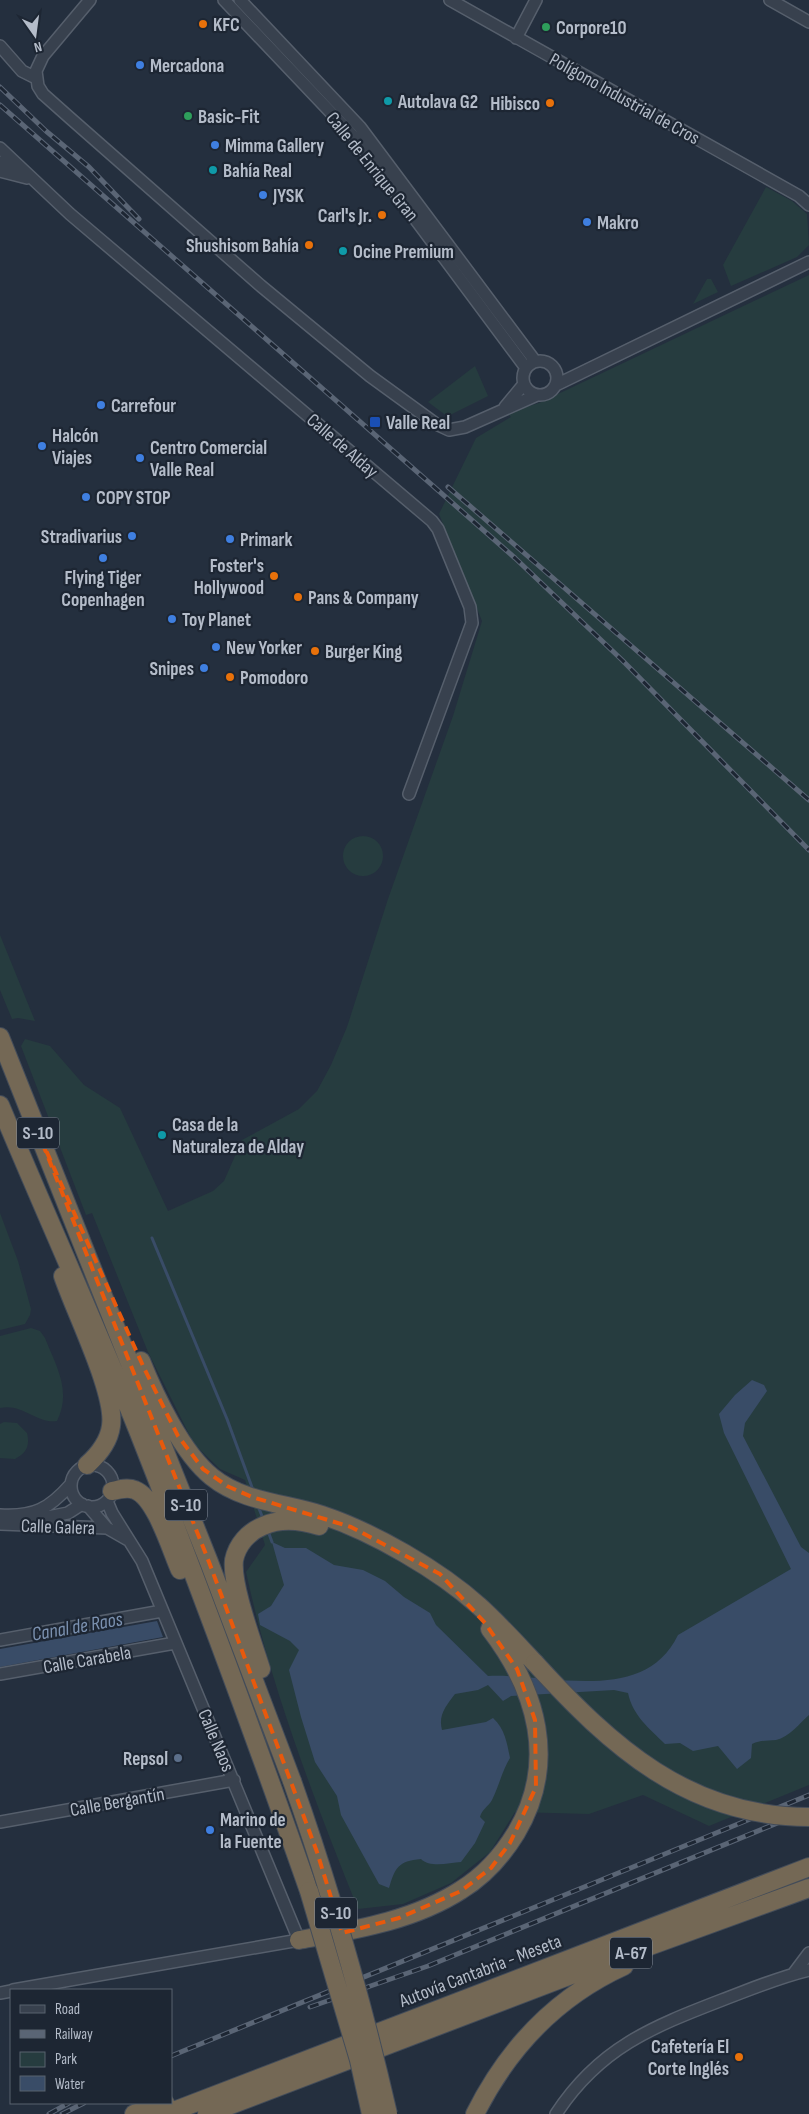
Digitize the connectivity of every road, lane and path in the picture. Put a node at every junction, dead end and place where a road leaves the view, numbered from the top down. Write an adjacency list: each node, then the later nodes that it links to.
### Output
1 (90, 0): 10 (street)
2 (224, 0): 19 (street, Calle de Enrique Gran)
3 (240, 0): 19 (street, Calle de Enrique Gran)
4 (450, 0): 8 (street, Polígono Industrial de Cros)
5 (536, 0): 8 (street)
6 (770, 0): 7 (street)
7 (809, 22)
8 (516, 38): 16 (street, Polígono Industrial de Cros)
9 (0, 46): 10 (street)
10 (36, 78): 25 (street)
11 (0, 148): 13 (street, Calle de Alday)
12 (0, 162): 13 (street, Calle de Alday)
13 (19, 168): 15 (street, Calle de Alday)
14 (0, 171): 15 (street, Calle de Alday)
15 (31, 179): 26 (street, Calle de Alday)
16 (804, 197): 17 (street, Polígono Industrial de Cros)
17 (809, 206)
18 (809, 262): 21 (street)
19 (530, 365): 20 (street); 22 (street)
20 (555, 369): 21 (street); 23 (street)
21 (588, 369): 23 (street)
22 (524, 384): 24 (street); 25 (street)
23 (556, 385): 24 (street)
24 (537, 395): 25 (street)
25 (504, 409)
26 (409, 794)
27 (0, 1036): 29 (highway, S-10)
28 (0, 1105): 30 (highway, S-10)
29 (40, 1137): 38 (highway); 46 (highway, S-10)
30 (37, 1192): 31 (highway); 44 (highway, S-10)
31 (87, 1465): 32 (street); 33 (street)
32 (71, 1484): 34 (street); 35 (street)
33 (110, 1496): 34 (street); 37 (street, Calle Naos); 44 (highway)
34 (85, 1505): 35 (street, Calle Galera); 36 (street)
35 (5, 1520): 36 (street, Calle Galera)
36 (108, 1528): 37 (street)
37 (132, 1542): 40 (street, Calle Naos)
38 (401, 1552): 39 (highway); 46 (highway)
39 (440, 1574): 47 (highway, bridge); 52 (highway)
40 (162, 1611): 41 (street); 42 (street, Calle Naos)
41 (0, 1640)
42 (175, 1643): 43 (street, Calle Carabela); 45 (street, Calle Naos)
43 (0, 1674)
44 (237, 1688): 51 (highway, S-10)
45 (234, 1780): 48 (street, Calle Bergantín); 52 (street, Calle Naos)
46 (294, 1781): 59 (highway, S-10, bridge)
47 (809, 1817)
48 (0, 1822)
49 (809, 1867): 57 (highway, Autovía Cantabria - Meseta / A-67)
50 (809, 1888): 58 (highway, Autovía Cantabria - Meseta / A-67); 70 (highway)
51 (309, 1891): 66 (highway, bridge); 67 (highway, S-10, bridge)
52 (299, 1940): 56 (street)
53 (809, 1953): 55 (street)
54 (809, 1970): 55 (street)
55 (794, 1973): 71 (street)
56 (18, 1989)
57 (432, 2011): 60 (highway); 63 (highway, Autovía Cantabria - Meseta / A-67)
58 (454, 2020): 64 (highway, Autovía Cantabria - Meseta / A-67); 65 (highway)
59 (373, 2046): 68 (highway, S-10, bridge); 69 (highway, bridge)
60 (172, 2100)
61 (162, 2104): 62 (highway)
62 (134, 2114)
63 (166, 2114)
64 (206, 2114)
65 (238, 2114)
66 (363, 2114)
67 (371, 2114)
68 (388, 2114)
69 (393, 2114)
70 (476, 2114)
71 (556, 2114)

